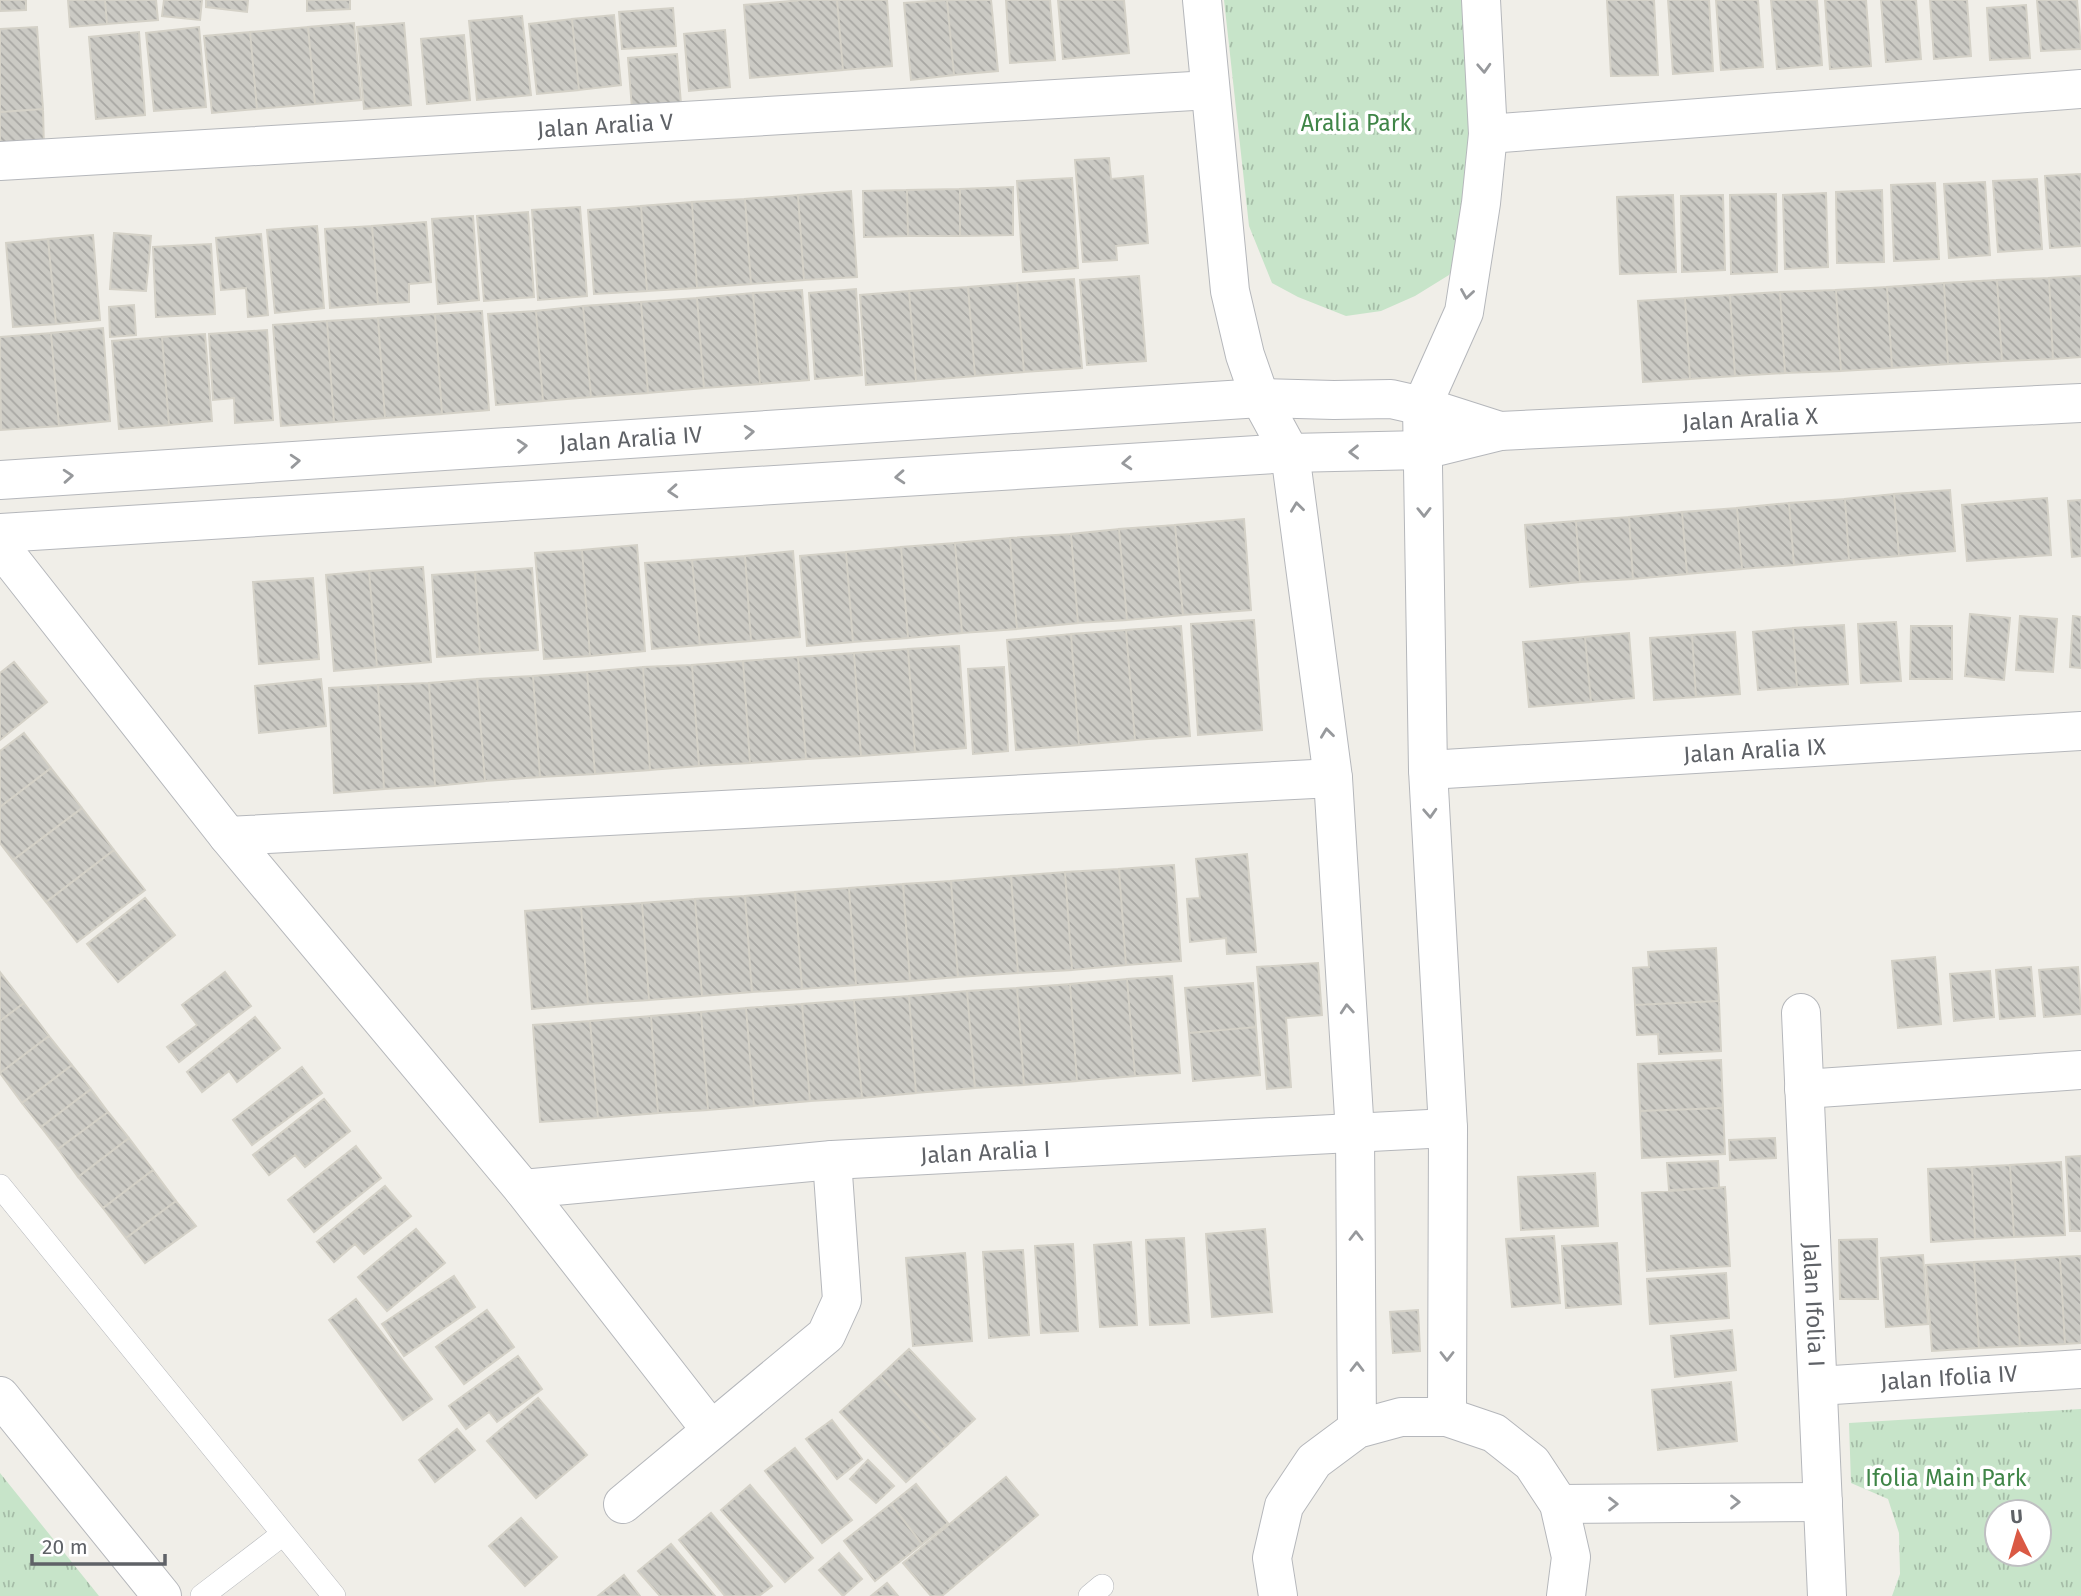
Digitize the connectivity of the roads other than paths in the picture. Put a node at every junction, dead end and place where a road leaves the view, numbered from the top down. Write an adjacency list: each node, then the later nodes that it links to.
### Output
1 (1202, 0): 4 (street)
2 (1481, 0): 5 (street, one-way to 5)
3 (2081, 89): 5 (street)
4 (1210, 90): 6 (street, Jalan Aralia V); 7 (street)
5 (1488, 134): 9 (street, one-way to 9)
6 (0, 161)
7 (1260, 398): 9 (street, Jalan Aralia IV); 12 (street); 13 (street, Jalan Aralia IV, one-way to 7)
8 (2081, 402): 10 (street, Jalan Aralia X)
9 (1422, 406): 10 (street, Jalan Aralia IV); 11 (street)
10 (1500, 431): 11 (street, Jalan Aralia X)
11 (1423, 450): 12 (street, Jalan Aralia X, one-way to 12); 17 (street, one-way to 17)
12 (1290, 453): 14 (street, Jalan Aralia X, one-way to 14); 18 (street, one-way to 12)
13 (0, 480)
14 (0, 533)
15 (0, 546): 19 (street)
16 (2081, 731): 17 (street, Jalan Aralia IX)
17 (1428, 770): 23 (street, one-way to 23)
18 (1332, 778): 19 (street); 24 (street, one-way to 18)
19 (228, 836): 27 (street)
20 (1801, 1013): 22 (street, Jalan Ifolia I)
21 (2081, 1070): 22 (street)
22 (1804, 1089): 29 (street, Jalan Ifolia I)
23 (1448, 1128): 24 (street, Jalan Aralia I); 31 (street, one-way to 31)
24 (1355, 1133): 25 (street, Jalan Aralia I); 32 (street, one-way to 24)
25 (832, 1160): 27 (street, Jalan Aralia I); 33 (street)
26 (0, 1185): 37 (lane)
27 (523, 1189): 33 (street)
28 (2081, 1369): 29 (street, Jalan Ifolia IV)
29 (1818, 1386): 34 (street, Jalan Ifolia I)
30 (0, 1396): 38 (street)
31 (1447, 1417): 32 (street); 36 (street)
32 (1357, 1429): 41 (street)
33 (711, 1430): 35 (street)
34 (1823, 1502): 36 (street, one-way to 34); 43 (street, Jalan Ifolia I)
35 (623, 1504)
36 (1559, 1504): 42 (street)
37 (284, 1534): 39 (lane); 40 (lane)
38 (162, 1596)
39 (202, 1596)
40 (334, 1596)
41 (1278, 1596)
42 (1566, 1596)
43 (1827, 1596)

